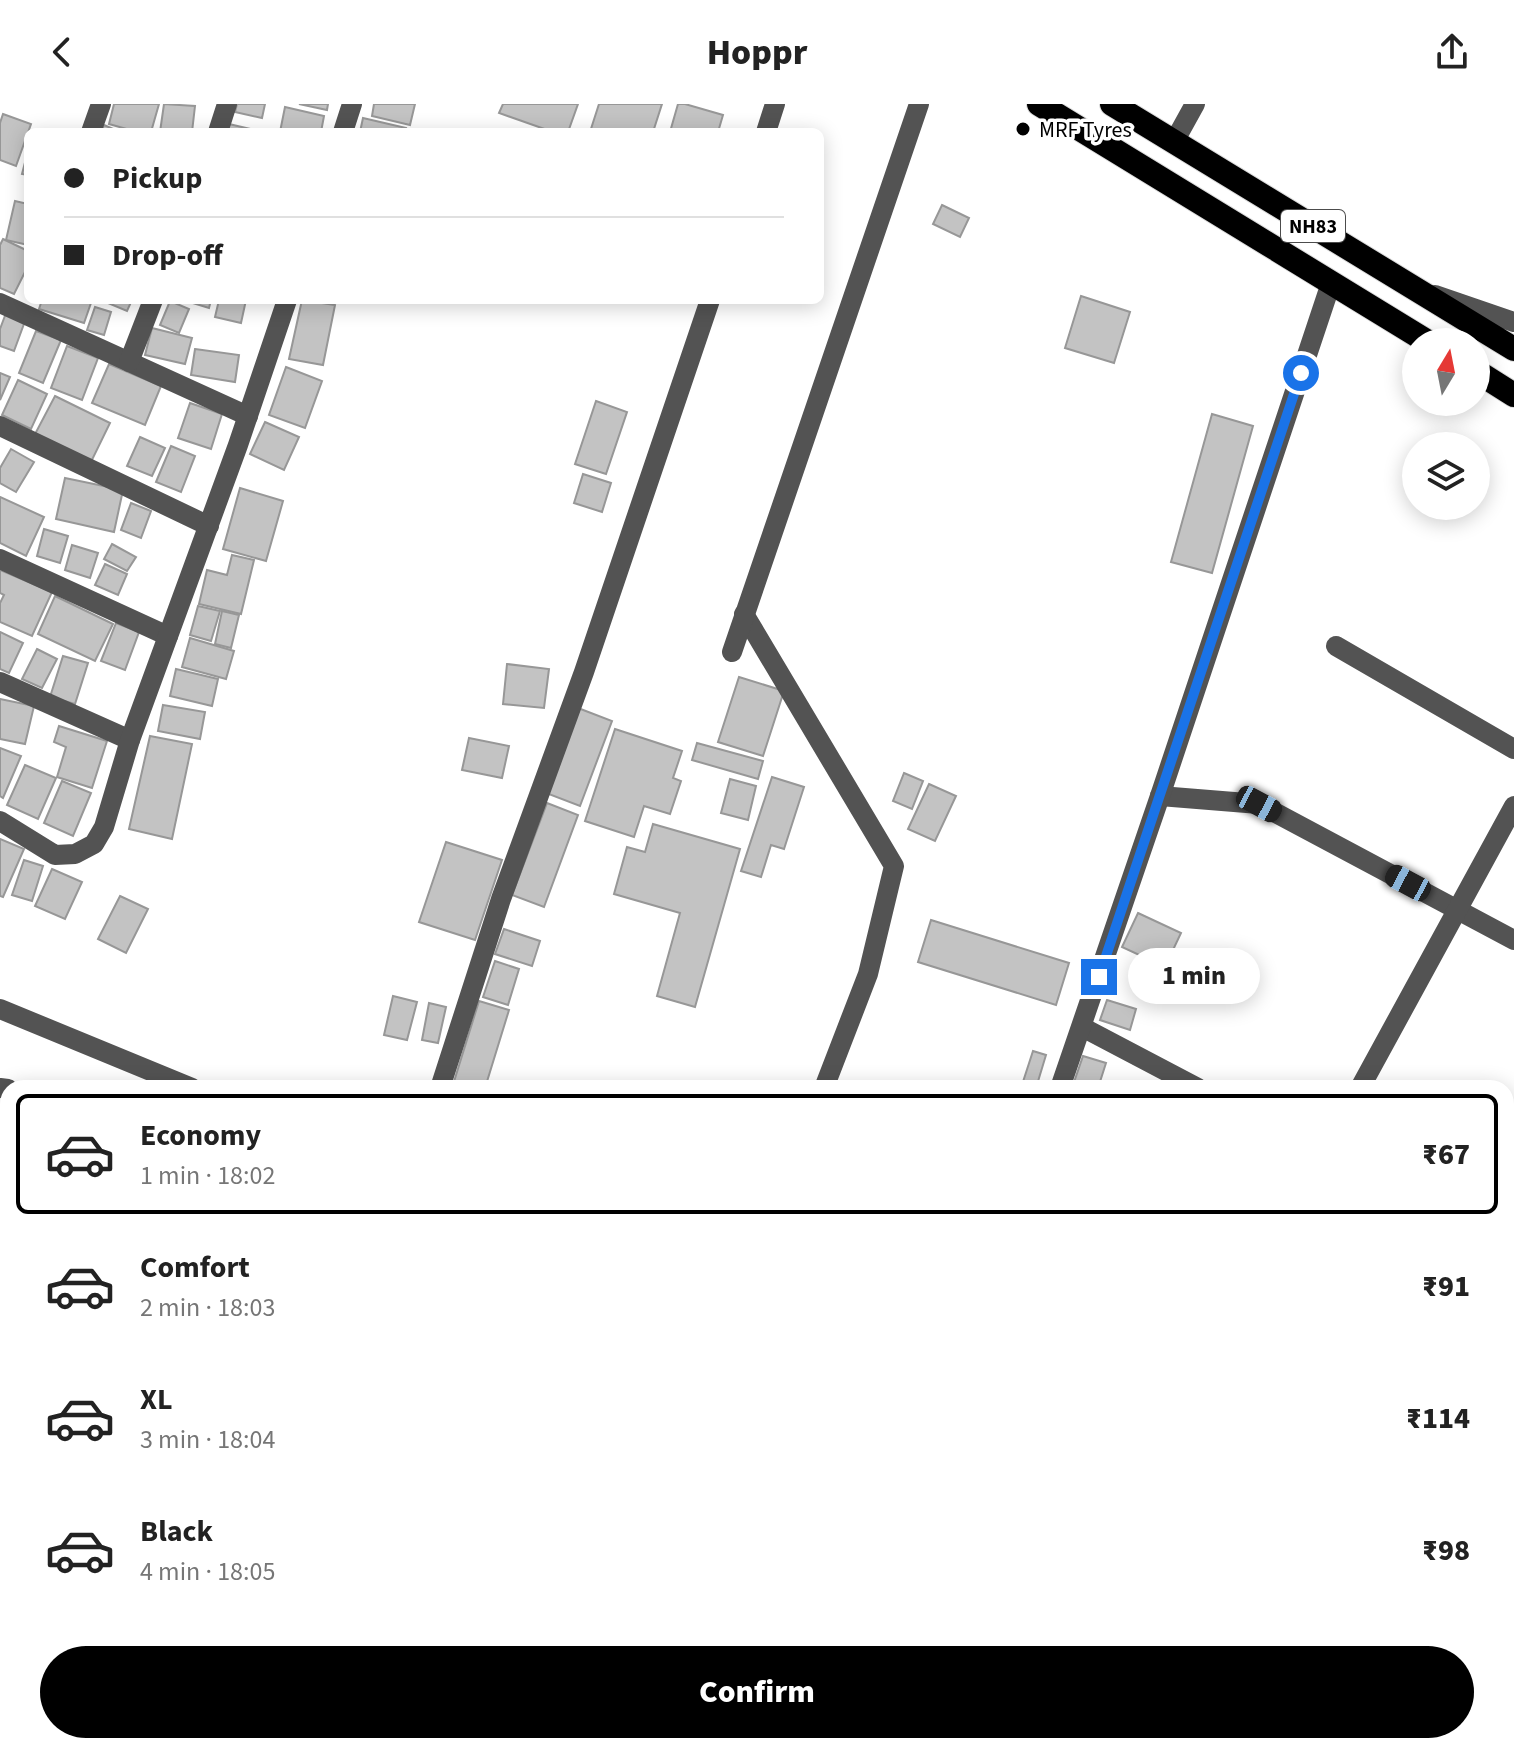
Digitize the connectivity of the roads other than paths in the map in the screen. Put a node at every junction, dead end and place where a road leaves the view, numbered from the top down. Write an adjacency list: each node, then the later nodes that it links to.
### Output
1 (101, 104): 9 (street)
2 (227, 104): 10 (street)
3 (352, 104): 11 (street)
4 (775, 104): 12 (street)
5 (919, 104): 31 (street)
6 (1039, 104): 14 (highway, NH83)
7 (1112, 104): 13 (highway, NH83)
8 (1195, 104): 13 (street)
9 (92, 128)
10 (219, 128)
11 (344, 128)
12 (767, 128)
13 (1174, 142): 15 (highway, NH83)
14 (1331, 283): 22 (highway, NH83); 38 (street)
15 (1416, 289): 21 (street); 23 (highway, NH83)
16 (0, 303): 20 (street)
17 (151, 304): 24 (street)
18 (286, 304): 27 (street)
19 (709, 304): 46 (street)
20 (30, 308): 24 (street)
21 (1514, 322)
22 (1405, 328)
23 (1514, 349)
24 (129, 362): 27 (street)
25 (1490, 380): 26 (highway)
26 (1514, 395)
27 (248, 416): 29 (street)
28 (0, 426): 29 (street)
29 (209, 526): 32 (street)
30 (0, 559): 32 (street)
31 (744, 614): 34 (street); 47 (street)
32 (168, 636): 36 (street)
33 (1336, 646): 37 (street)
34 (732, 652)
35 (0, 682): 36 (street)
36 (130, 740): 40 (street)
37 (1514, 749)
38 (1160, 796): 41 (street); 44 (street)
39 (1514, 806): 41 (street)
40 (0, 821)
41 (1458, 910): 42 (street); 50 (street)
42 (1514, 940)
43 (0, 1009): 45 (street)
44 (1082, 1027): 48 (street); 49 (street)
45 (154, 1080)
46 (443, 1080)
47 (827, 1080)
48 (1063, 1080)
49 (1183, 1080)
50 (1370, 1080)

